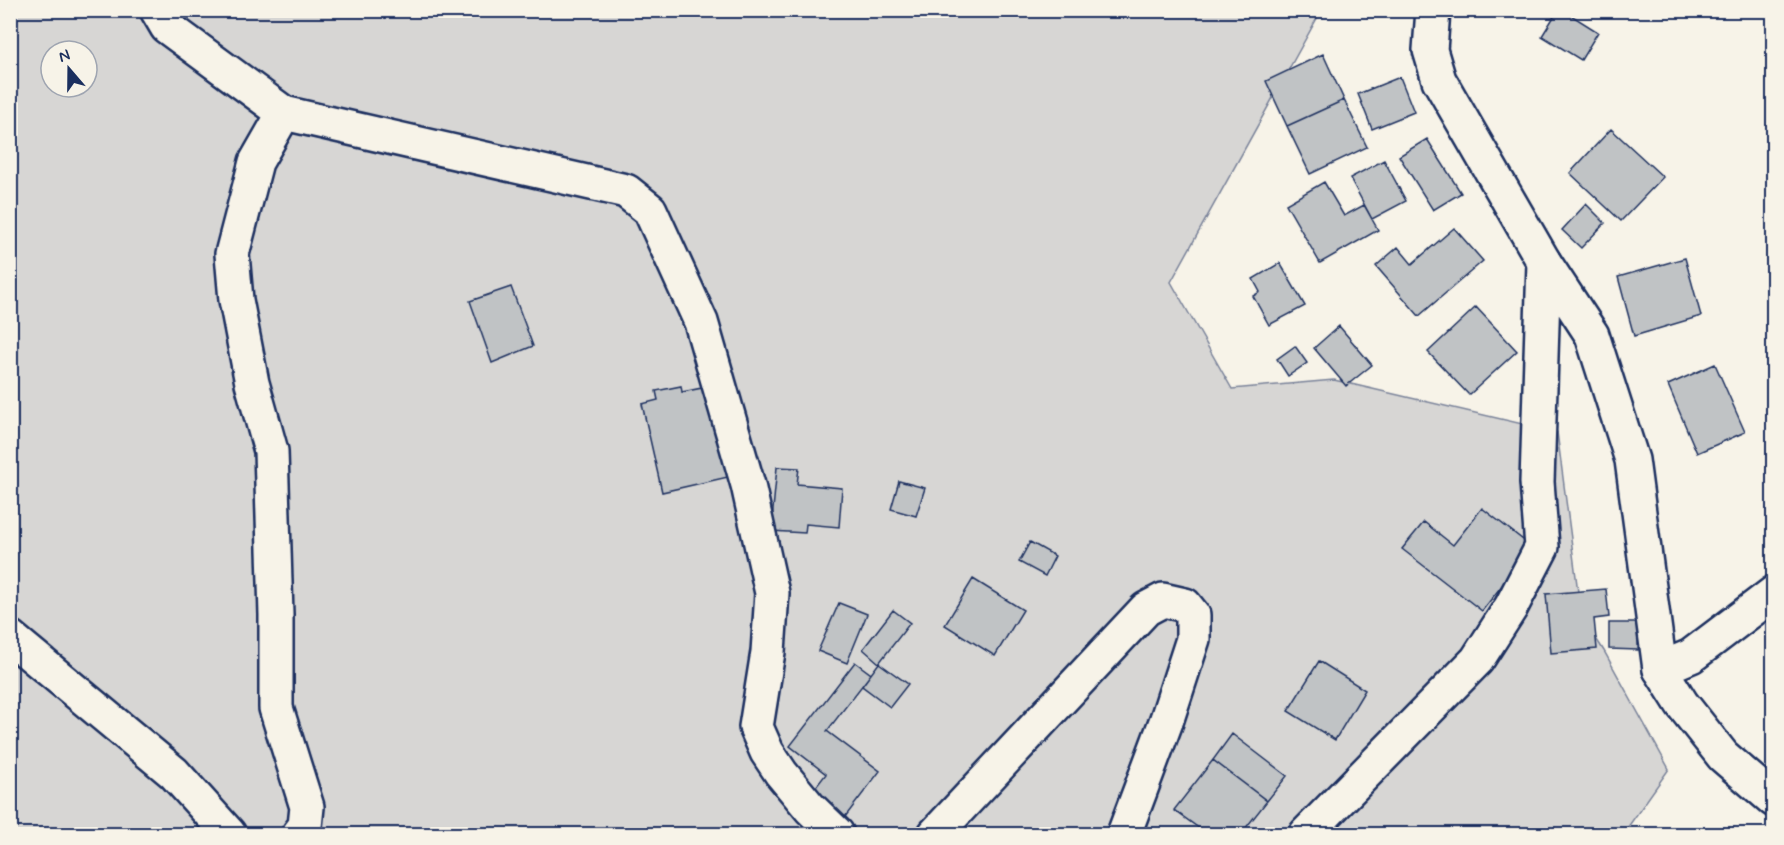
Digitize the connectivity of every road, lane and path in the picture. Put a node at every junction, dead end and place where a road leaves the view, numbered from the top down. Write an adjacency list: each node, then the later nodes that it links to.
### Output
1 (157, 10): 3 (street)
2 (1433, 10): 4 (street)
3 (284, 112): 10 (street); 11 (street)
4 (1544, 262): 7 (street); 14 (street)
5 (1773, 593): 7 (street)
6 (10, 637): 9 (street)
7 (1660, 669): 8 (street)
8 (1773, 800)
9 (229, 834)
10 (299, 834)
11 (837, 834)
12 (935, 834): 13 (street)
13 (1124, 834)
14 (1306, 834)

